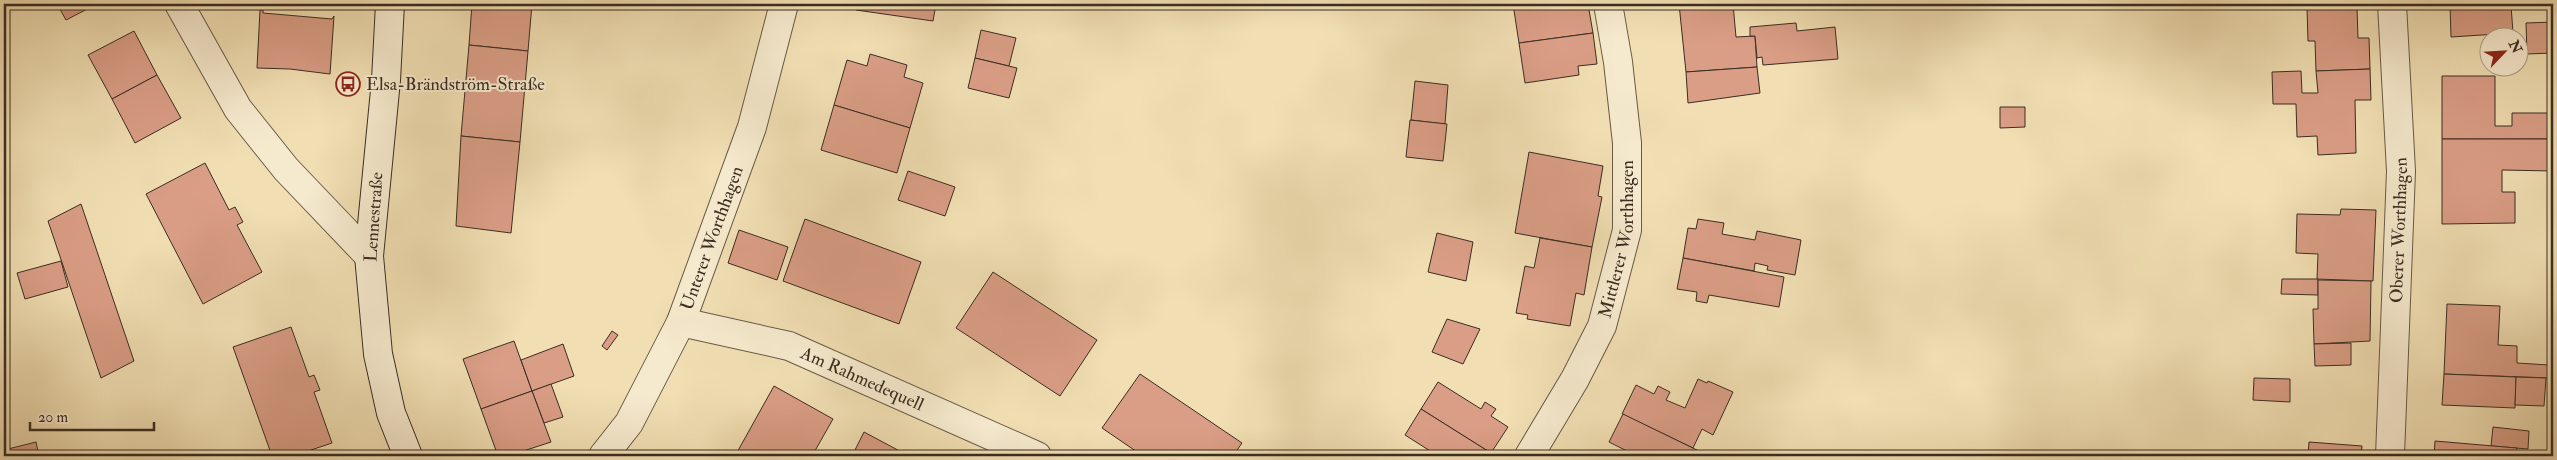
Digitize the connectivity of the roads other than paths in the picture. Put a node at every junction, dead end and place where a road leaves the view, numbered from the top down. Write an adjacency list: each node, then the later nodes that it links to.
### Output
1 (179, 4): 6 (street)
2 (390, 4): 6 (street, Lennestraße)
3 (784, 4): 7 (street, Unterer Worthhagen)
4 (1608, 4): 11 (street, Mittlerer Worthhagen)
5 (2392, 4): 12 (street, Oberer Worthhagen)
6 (369, 256): 8 (street, Lennestraße)
7 (681, 322): 9 (street, Unterer Worthhagen); 10 (street, Am Rahmedequell)
8 (408, 456)
9 (603, 456)
10 (1037, 456)
11 (1529, 456)
12 (2390, 456)

